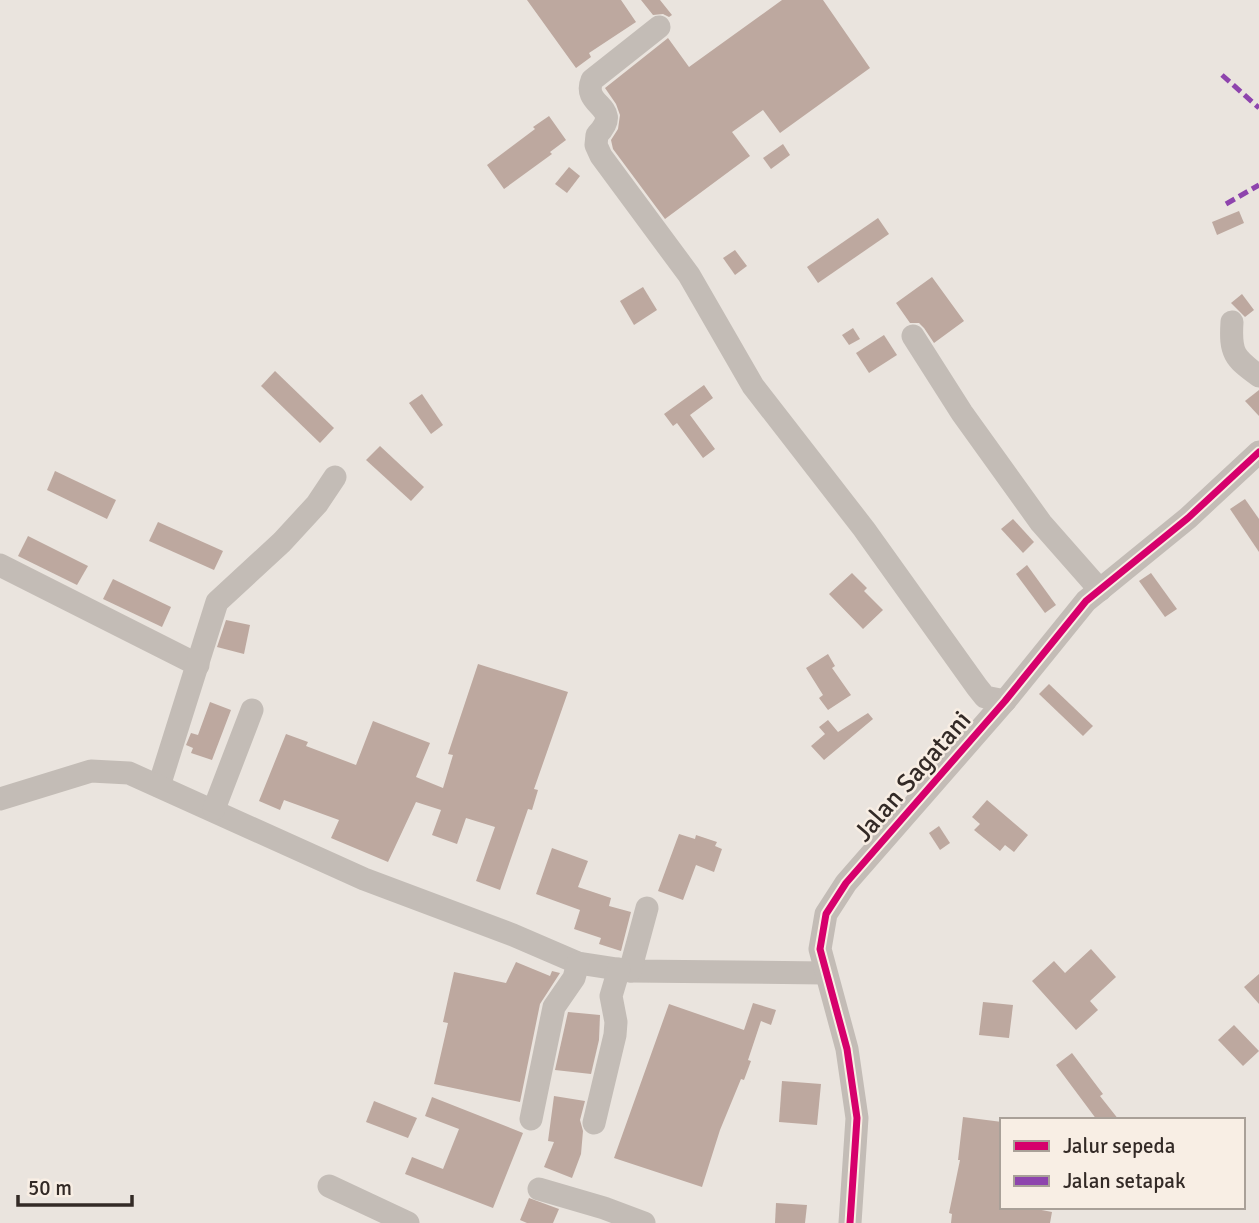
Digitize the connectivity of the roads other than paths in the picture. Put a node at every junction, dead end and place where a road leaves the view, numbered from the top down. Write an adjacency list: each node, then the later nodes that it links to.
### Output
1 (659, 27): 10 (street)
2 (1232, 322): 4 (street)
3 (913, 336): 8 (street)
4 (1259, 376)
5 (1259, 452): 8 (street, Jalan Sagatani)
6 (335, 477): 9 (street)
7 (0, 565): 9 (street)
8 (1100, 590): 10 (street, Jalan Sagatani)
9 (198, 665): 12 (street)
10 (1005, 701): 18 (street, Jalan Sagatani)
11 (252, 710): 14 (street)
12 (159, 786): 13 (street); 14 (street)
13 (0, 799)
14 (214, 809): 16 (street)
15 (647, 908): 17 (street)
16 (578, 963): 17 (street); 19 (street)
17 (625, 970): 18 (street); 20 (street)
18 (825, 973): 25 (street, Jalan Sagatani)
19 (531, 1119)
20 (594, 1123)
21 (329, 1186): 23 (street)
22 (539, 1188): 24 (street)
23 (408, 1223)
24 (644, 1223)
25 (850, 1223)

